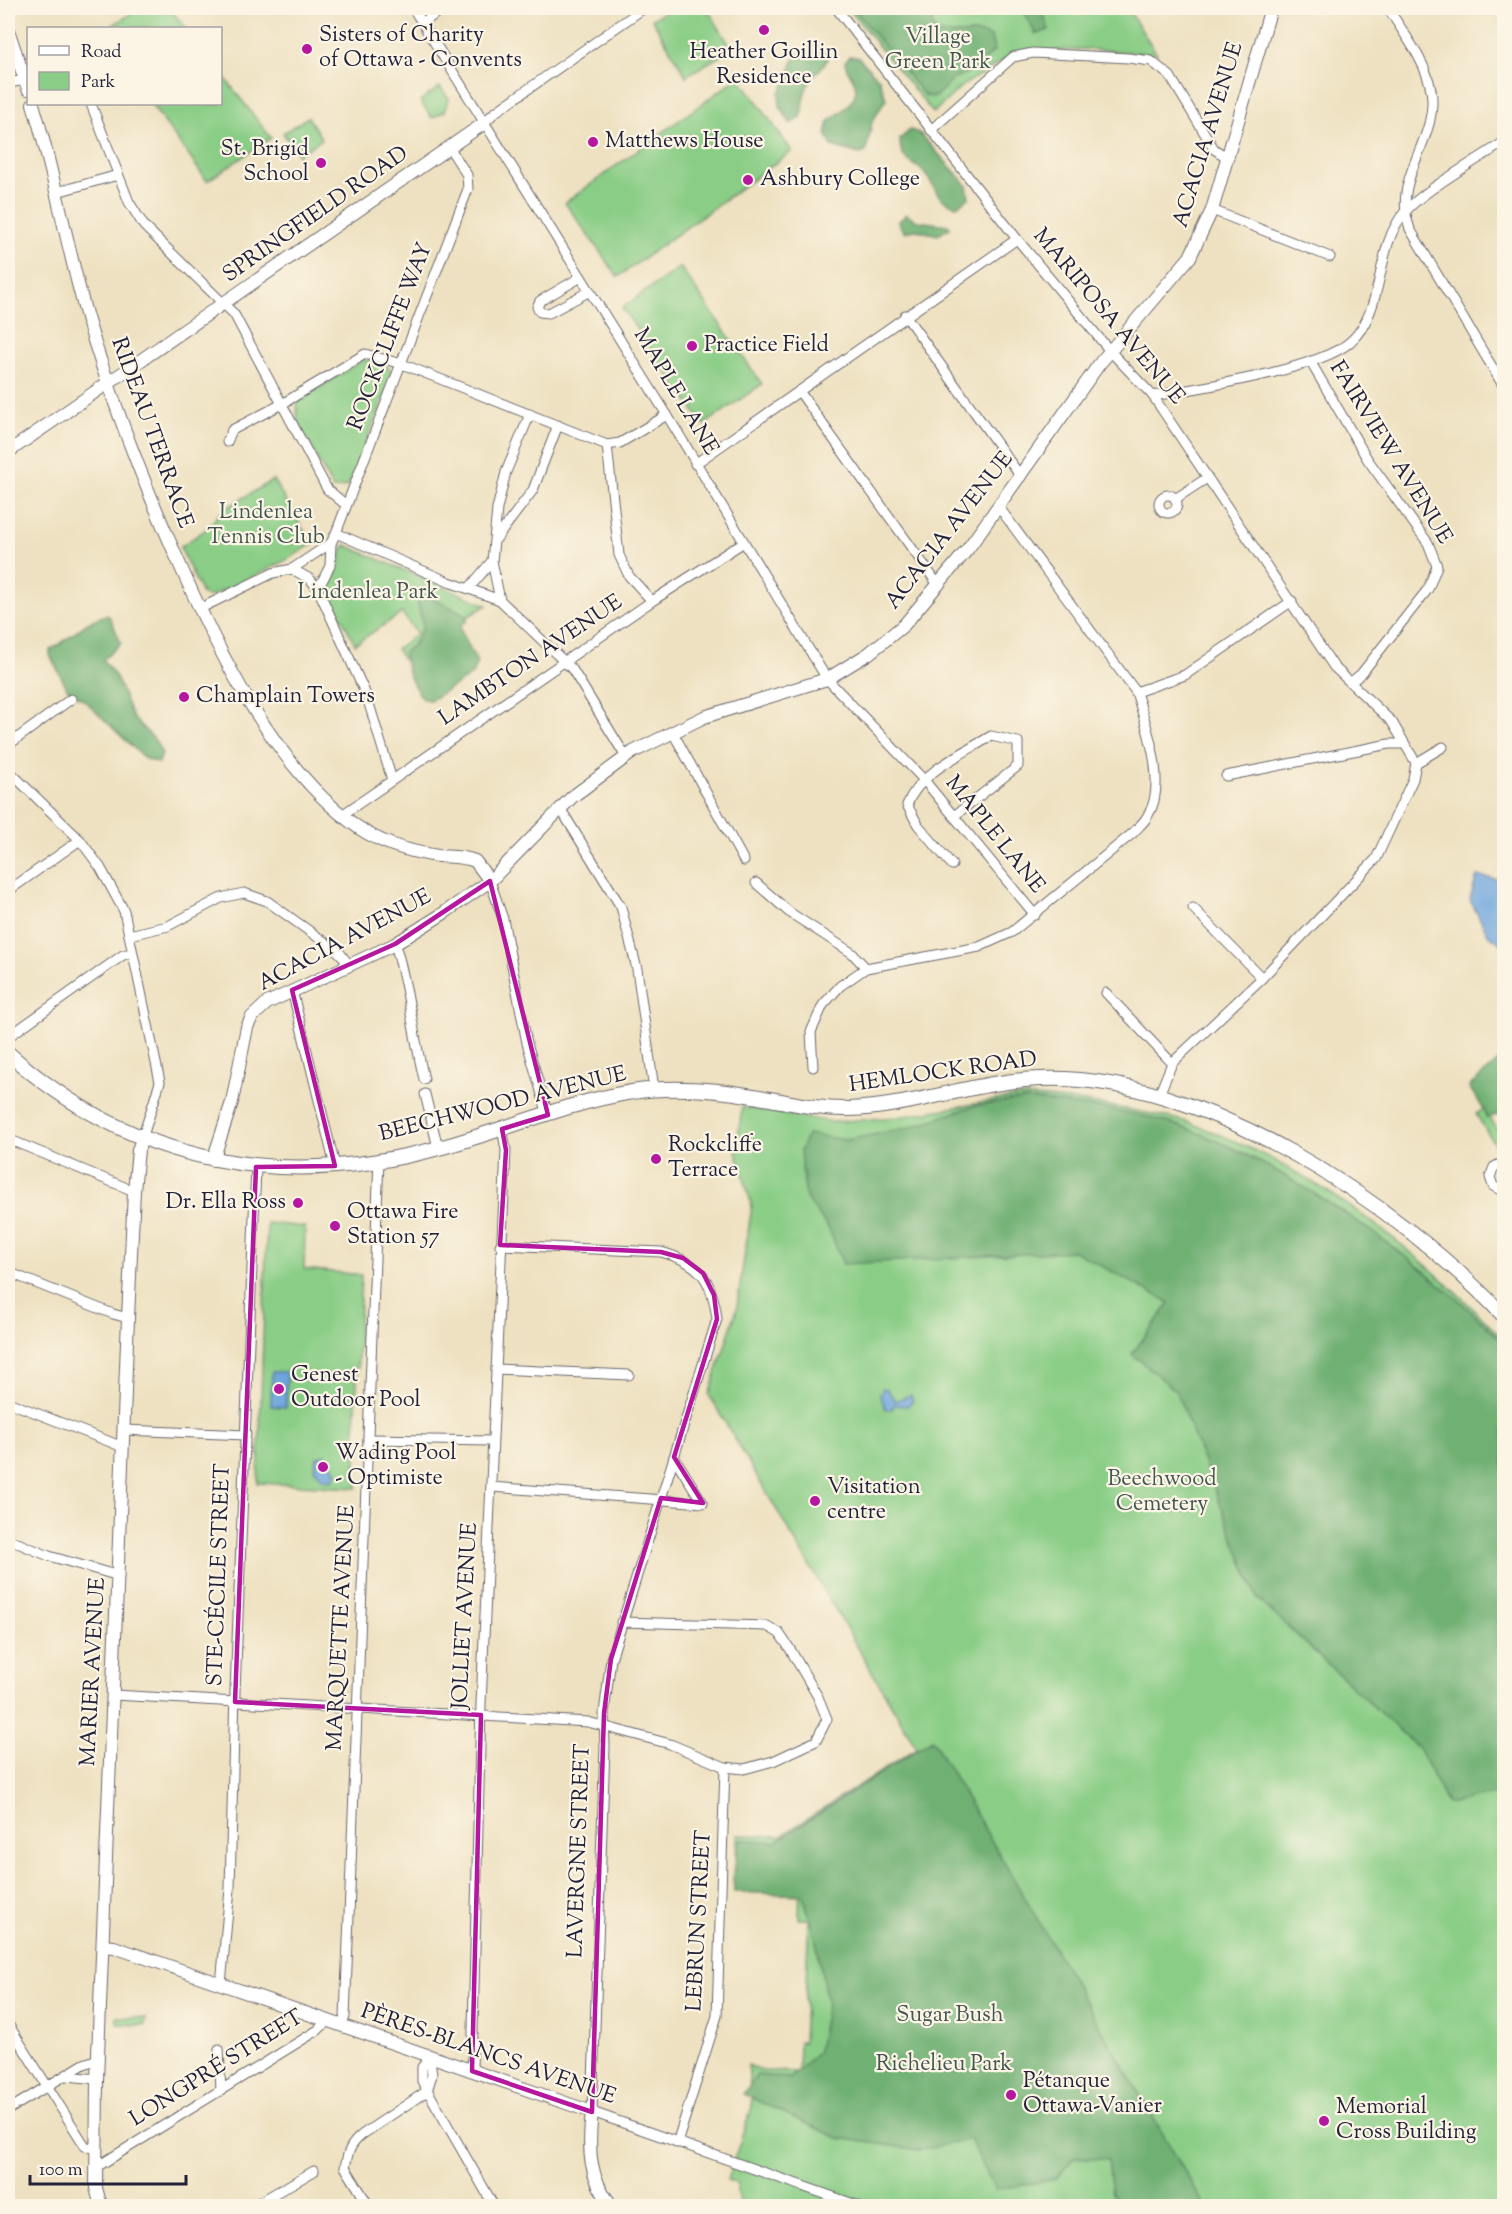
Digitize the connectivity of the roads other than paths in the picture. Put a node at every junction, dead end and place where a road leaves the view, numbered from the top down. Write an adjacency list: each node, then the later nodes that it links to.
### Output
1 (413, 8): 7 (street, MAPLE LANE)
2 (444, 8): 7 (street)
3 (644, 8): 13 (street, SPRINGFIELD ROAD)
4 (836, 8): 14 (street, MARIPOSA AVENUE)
5 (1271, 8): 17 (street, ACACIA AVENUE)
6 (1388, 8): 21 (street)
7 (422, 23): 13 (street, MAPLE LANE)
8 (8, 30): 10 (street)
9 (8, 83): 10 (street)
10 (27, 85)
11 (33, 105): 19 (street, RIDEAU TERRACE)
12 (91, 105): 18 (street)
13 (483, 124): 16 (street, SPRINGFIELD ROAD); 24 (street, MAPLE LANE)
14 (931, 130): 17 (street); 22 (street, MARIPOSA AVENUE)
15 (1504, 141): 21 (street)
16 (449, 147): 26 (street, SPRINGFIELD ROAD); 30 (street, ROCKCLIFFE WAY)
17 (1228, 158): 20 (street, ACACIA AVENUE)
18 (118, 175): 19 (street); 26 (street)
19 (57, 192): 31 (street, RIDEAU TERRACE)
20 (1212, 210): 23 (street); 28 (street, ACACIA AVENUE)
21 (1404, 213): 29 (street); 32 (street)
22 (1017, 238): 27 (street); 28 (street, MARIPOSA AVENUE)
23 (1330, 257)
24 (581, 278): 25 (street, MAPLE LANE); 25 (street)
25 (590, 291): 37 (street, MAPLE LANE)
26 (224, 305): 31 (street, SPRINGFIELD ROAD); 35 (street)
27 (905, 315): 33 (street); 43 (street)
28 (1110, 351): 34 (street, MARIPOSA AVENUE); 43 (street, ACACIA AVENUE)
29 (1310, 361): 34 (street); 63 (street, FAIRVIEW AVENUE)
30 (402, 363): 35 (street); 36 (street); 46 (street, ROCKCLIFFE WAY)
31 (107, 384): 41 (street, SPRINGFIELD ROAD); 60 (street, RIDEAU TERRACE)
32 (1504, 387)
33 (798, 391): 42 (street); 54 (street)
34 (1153, 396): 44 (street, MARIPOSA AVENUE)
35 (282, 404): 39 (street); 46 (street)
36 (530, 414): 38 (street); 49 (street)
37 (667, 415): 40 (street); 42 (street, MAPLE LANE)
38 (558, 425): 40 (street); 49 (street)
39 (227, 442)
40 (607, 445): 59 (street)
41 (8, 452)
42 (695, 464): 50 (street, MAPLE LANE)
43 (1021, 477): 47 (street, ACACIA AVENUE)
44 (1207, 478): 45 (street); 58 (street, MARIPOSA AVENUE)
45 (1175, 499)
46 (346, 505): 48 (street, ROCKCLIFFE WAY)
47 (998, 506): 54 (street, ACACIA AVENUE); 64 (street)
48 (336, 533): 51 (street, ROCKCLIFFE WAY); 55 (street)
49 (496, 539): 52 (street)
50 (744, 542): 59 (street, LAMBTON AVENUE); 62 (street, MAPLE LANE)
51 (331, 543): 53 (street, ROCKCLIFFE WAY); 56 (street, ROCKCLIFFE WAY)
52 (492, 561): 55 (street); 57 (street)
53 (292, 569): 56 (street); 60 (street, ROCKCLIFFE WAY)
54 (939, 586): 62 (street, ACACIA AVENUE)
55 (470, 587): 57 (street)
56 (318, 589): 74 (street)
57 (500, 600): 61 (street)
58 (1292, 601): 63 (street, MARIPOSA AVENUE); 64 (street)
59 (652, 602): 61 (street, LAMBTON AVENUE)
60 (199, 609): 77 (street, RIDEAU TERRACE)
61 (565, 662): 70 (street); 74 (street, LAMBTON AVENUE)
62 (827, 679): 66 (street, ACACIA AVENUE); 75 (street, MAPLE LANE)
63 (1351, 682): 67 (street, MARIPOSA AVENUE)
64 (1136, 692): 86 (street)
65 (71, 699): 68 (street)
66 (672, 731): 70 (street, ACACIA AVENUE); 80 (street)
67 (1404, 744): 71 (street, MARIPOSA AVENUE); 73 (street)
68 (8, 745)
69 (1443, 747): 71 (street)
70 (626, 757): 76 (street, ACACIA AVENUE)
71 (1416, 763): 92 (street)
72 (8, 770): 79 (street)
73 (1226, 776)
74 (392, 780): 77 (street, LAMBTON AVENUE)
75 (924, 780): 78 (street, MAPLE LANE); 78 (street); 81 (street, MAPLE LANE)
76 (560, 808): 82 (street, ACACIA AVENUE); 100 (street)
77 (342, 815): 82 (street, RIDEAU TERRACE)
78 (954, 816): 86 (street, MAPLE LANE)
79 (80, 840): 84 (street); 87 (street)
80 (744, 861)
81 (952, 865)
82 (490, 881): 88 (street, ACACIA AVENUE); 104 (street)
83 (756, 883): 91 (street)
84 (8, 891)
85 (1193, 908): 92 (street)
86 (1035, 915): 91 (street)
87 (129, 935): 89 (street); 90 (street)
88 (395, 944): 90 (street, ACACIA AVENUE); 99 (street)
89 (132, 953): 95 (street); 107 (street)
90 (348, 965): 93 (street, ACACIA AVENUE)
91 (866, 968): 98 (street)
92 (1262, 978): 97 (street)
93 (292, 990): 109 (street, ACACIA AVENUE); 112 (street)
94 (1106, 993): 97 (street)
95 (8, 1037)
96 (8, 1053): 107 (main road, BEECHWOOD AVENUE)
97 (1172, 1064): 102 (street)
98 (813, 1067)
99 (424, 1079)
100 (654, 1089): 103 (main road, BEECHWOOD AVENUE); 104 (main road, BEECHWOOD AVENUE)
101 (425, 1094): 108 (street)
102 (1159, 1095): 103 (main road, HEMLOCK ROAD); 118 (main road, HEMLOCK ROAD)
103 (822, 1108)
104 (548, 1115): 105 (main road, BEECHWOOD AVENUE)
105 (502, 1128): 108 (main road, BEECHWOOD AVENUE); 116 (street, JOLLIET AVENUE)
106 (8, 1139): 114 (street)
107 (142, 1139): 109 (main road, BEECHWOOD AVENUE); 114 (street, MARIER AVENUE)
108 (438, 1148): 110 (main road, BEECHWOOD AVENUE)
109 (213, 1160): 113 (main road, BEECHWOOD AVENUE)
110 (379, 1160): 112 (main road, BEECHWOOD AVENUE); 125 (street, MARQUETTE AVENUE)
111 (1504, 1162): 115 (street)
112 (335, 1166): 113 (main road, BEECHWOOD AVENUE)
113 (256, 1167): 124 (street, STE-CÉCILE STREET)
114 (134, 1191): 119 (street, MARIER AVENUE)
115 (1504, 1192)
116 (500, 1245): 120 (street, JOLLIET AVENUE); 128 (street, LAVERGNE STREET)
117 (8, 1272): 119 (street)
118 (1504, 1316)
119 (128, 1318): 123 (street, MARIER AVENUE)
120 (496, 1369): 121 (street); 126 (street, JOLLIET AVENUE)
121 (629, 1375)
122 (8, 1402): 127 (street)
123 (124, 1430): 124 (street); 127 (street, MARIER AVENUE)
124 (246, 1435): 135 (street, STE-CÉCILE STREET)
125 (371, 1439): 126 (street); 136 (street, MARQUETTE AVENUE)
126 (491, 1441): 129 (street, JOLLIET AVENUE)
127 (123, 1448): 132 (street, MARIER AVENUE)
128 (674, 1457): 130 (street, LAVERGNE STREET); 130 (street)
129 (492, 1487): 130 (street); 137 (street, JOLLIET AVENUE)
130 (661, 1498): 133 (street, LAVERGNE STREET)
131 (8, 1539): 132 (street)
132 (119, 1576): 134 (street, MARIER AVENUE)
133 (621, 1622): 138 (street, LAVERGNE STREET); 139 (street)
134 (114, 1695): 135 (street); 140 (street, MARIER AVENUE)
135 (235, 1702): 136 (street); 141 (street, STE-CÉCILE STREET)
136 (357, 1708): 137 (street); 144 (street, MARQUETTE AVENUE)
137 (481, 1715): 138 (street); 148 (street, JOLLIET AVENUE)
138 (606, 1728): 139 (street); 155 (street, LAVERGNE STREET)
139 (725, 1767): 156 (street, LEBRUN STREET)
140 (103, 1946): 141 (street, PÈRES-BLANCS AVENUE); 147 (street, MARIER AVENUE)
141 (221, 1984): 142 (street, PÈRES-BLANCS AVENUE)
142 (327, 2021): 144 (street, PÈRES-BLANCS AVENUE); 152 (street, LONGPRÉ STREET)
143 (8, 2024): 151 (street)
144 (341, 2026): 146 (street, PÈRES-BLANCS AVENUE)
145 (219, 2049): 152 (street)
146 (430, 2058): 148 (street, PÈRES-BLANCS AVENUE); 153 (street)
147 (98, 2059): 149 (street); 150 (street, MARIER AVENUE)
148 (472, 2071): 155 (street, PÈRES-BLANCS AVENUE)
149 (67, 2076): 150 (street); 151 (street)
150 (97, 2079): 157 (street, MARIER AVENUE)
151 (47, 2087): 154 (street); 157 (street)
152 (221, 2091): 158 (street, LONGPRÉ STREET)
153 (427, 2091): 162 (street); 163 (street)
154 (8, 2110)
155 (592, 2112): 156 (street, PÈRES-BLANCS AVENUE); 164 (street, LAVERGNE STREET)
156 (677, 2144): 165 (street, PÈRES-BLANCS AVENUE)
157 (95, 2149): 158 (street, MARIER AVENUE)
158 (95, 2168): 160 (street, MARIER AVENUE)
159 (314, 2171): 161 (street)
160 (101, 2206)
161 (253, 2206)
162 (369, 2206)
163 (494, 2206)
164 (612, 2206)
165 (859, 2206)

